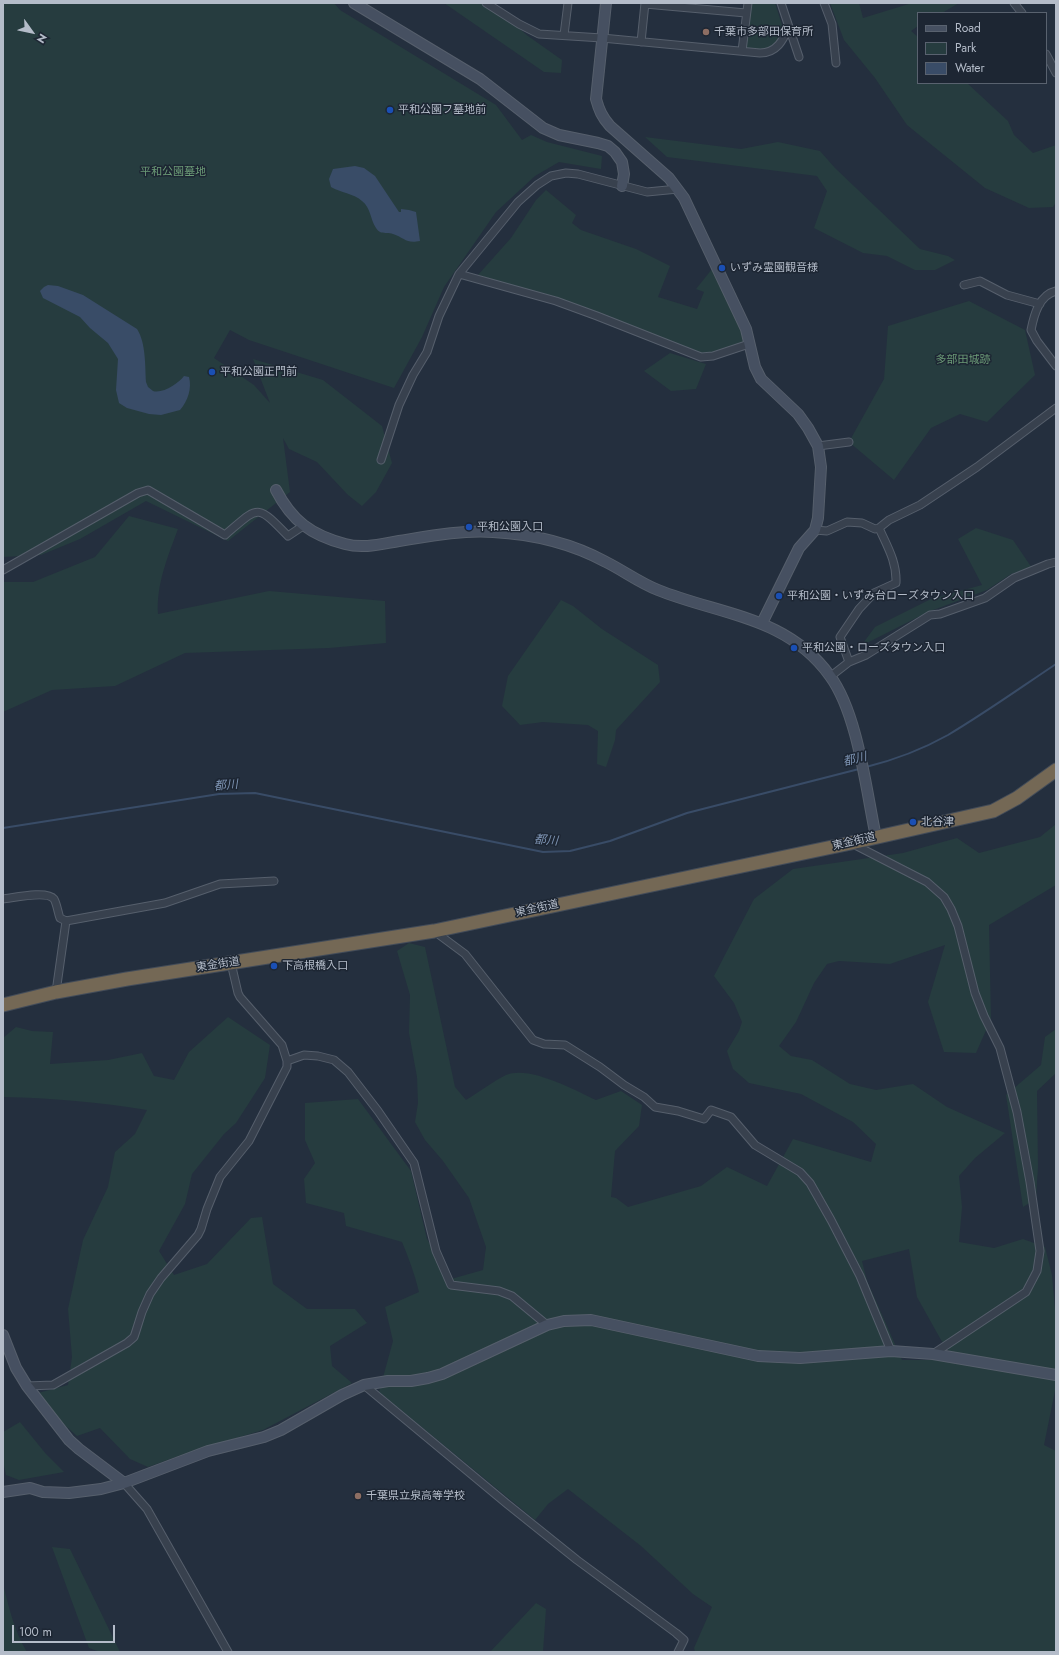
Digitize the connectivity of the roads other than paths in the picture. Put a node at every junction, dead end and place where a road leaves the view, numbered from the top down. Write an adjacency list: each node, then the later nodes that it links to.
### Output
1 (354, 3): 21 (street)
2 (486, 3): 13 (street)
3 (568, 3): 13 (street)
4 (606, 3): 14 (street)
5 (748, 3): 11 (street)
6 (781, 3): 12 (street)
7 (824, 3): 19 (street)
8 (1014, 3): 10 (street)
9 (645, 4): 11 (street); 15 (street)
10 (1021, 12)
11 (746, 13): 16 (street)
12 (789, 27): 16 (street); 18 (street)
13 (564, 35): 14 (street)
14 (602, 38): 15 (street); 22 (street)
15 (641, 42): 16 (street)
16 (742, 51)
17 (1047, 56): 20 (street)
18 (799, 57)
19 (836, 63)
20 (1056, 73)
21 (622, 186): 22 (street); 23 (street)
22 (678, 189): 27 (street)
23 (459, 274): 27 (street); 32 (street)
24 (964, 285): 26 (street)
25 (1056, 291): 26 (street)
26 (1040, 304): 28 (street)
27 (749, 344): 31 (street)
28 (1056, 366)
29 (1056, 408): 35 (street)
30 (849, 442): 31 (street)
31 (818, 446): 36 (street)
32 (381, 460)
33 (276, 490): 34 (street)
34 (303, 526): 38 (street); 39 (street)
35 (879, 528): 36 (street); 40 (street)
36 (815, 530): 39 (street)
37 (1056, 562): 40 (street)
38 (3, 570)
39 (762, 623): 41 (street)
40 (848, 662): 41 (street)
41 (831, 676): 43 (street)
42 (1056, 770): 43 (highway, 東金街道)
43 (876, 838): 44 (highway, 東金街道)
44 (851, 843): 48 (highway, 東金街道); 57 (street)
45 (274, 881): 47 (street)
46 (3, 899): 47 (street)
47 (66, 921): 50 (street)
48 (434, 931): 49 (highway, 東金街道); 55 (street)
49 (231, 963): 50 (highway, 東金街道); 52 (street)
50 (56, 992): 51 (highway, 東金街道)
51 (3, 1005)
52 (287, 1061): 53 (street); 60 (street)
53 (547, 1325): 55 (street); 59 (street)
54 (3, 1335): 56 (street)
55 (891, 1351): 57 (street)
56 (6, 1352): 60 (street)
57 (933, 1354): 58 (street)
58 (1056, 1375)
59 (364, 1385): 61 (street); 64 (street)
60 (27, 1386): 61 (street)
61 (124, 1483): 62 (street); 63 (street)
62 (3, 1492)
63 (228, 1652)
64 (678, 1652)

